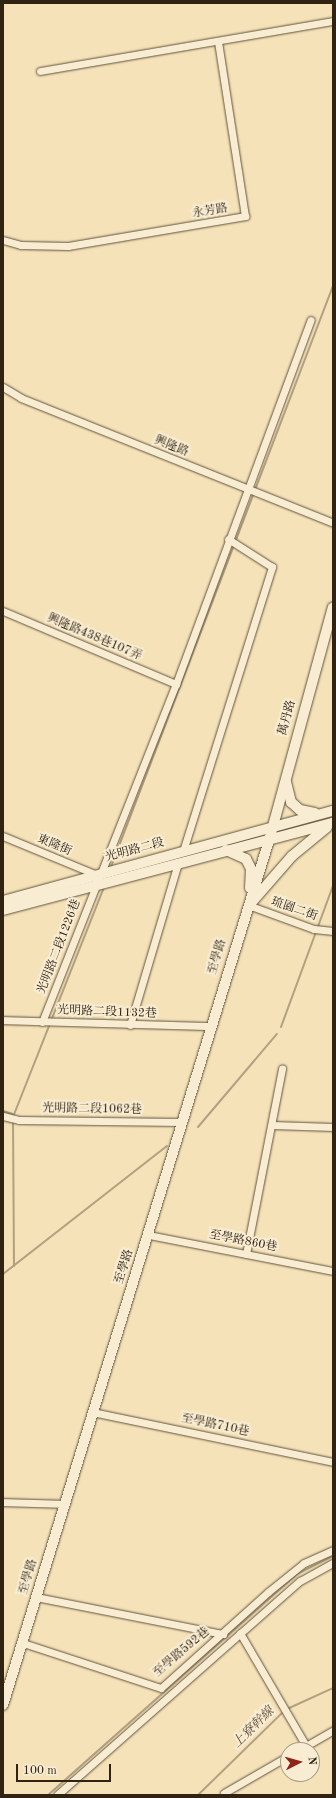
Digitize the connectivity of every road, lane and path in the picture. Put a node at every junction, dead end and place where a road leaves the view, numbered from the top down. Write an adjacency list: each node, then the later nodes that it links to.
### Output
1 (333, 21): 2 (street)
2 (218, 42): 3 (street); 4 (street, 永芳路)
3 (40, 70)
4 (3, 240)
5 (312, 320): 7 (street, 光明路二段1226巷)
6 (3, 387): 7 (street, 興隆路)
7 (251, 491): 8 (street, 興隆路); 9 (street, 光明路二段1226巷)
8 (333, 523)
9 (232, 542): 12 (street, 光明路二段1226巷); 20 (street)
10 (333, 607): 13 (street, 萬丹路)
11 (3, 611): 12 (street, 興隆路438巷107弄)
12 (176, 684): 22 (street, 光明路二段1226巷)
13 (286, 777): 14 (street); 16 (street, 萬丹路)
14 (330, 811): 16 (street, 光明路二段)
15 (333, 823): 18 (street, 光明路二段); 24 (street)
16 (273, 824): 18 (street, 萬丹路); 20 (street, 光明路二段)
17 (3, 836): 22 (street, 東隆街)
18 (270, 837): 19 (street, 光明路二段); 24 (street, 至學路)
19 (223, 850): 21 (street, 光明路二段); 24 (street)
20 (183, 852): 22 (street, 光明路二段)
21 (178, 863): 22 (street, 光明路二段); 29 (street)
22 (98, 879): 23 (street, 光明路二段); 25 (street, 光明路二段); 28 (street, 光明路二段1226巷)
23 (3, 900)
24 (248, 905): 26 (street, 琉園二街); 30 (street, 至學路)
25 (3, 910)
26 (333, 931)
27 (3, 1020): 28 (street, 光明路二段1132巷)
28 (42, 1022): 29 (street, 光明路二段1132巷)
29 (130, 1025): 30 (street, 光明路二段1132巷)
30 (211, 1026): 33 (street, 至學路)
31 (282, 1068): 34 (street)
32 (3, 1116): 33 (street, 光明路二段1062巷)
33 (182, 1122): 36 (street, 至學路)
34 (272, 1125): 35 (street); 37 (street)
35 (333, 1127)
36 (149, 1235): 37 (street, 至學路860巷); 39 (street, 至學路)
37 (246, 1254): 38 (street, 至學路860巷)
38 (333, 1271)
39 (92, 1412): 40 (street, 至學路710巷); 42 (street, 至學路)
40 (333, 1462)
41 (3, 1502): 42 (street)
42 (65, 1504): 45 (street, 至學路)
43 (333, 1550): 47 (street, 至學路592巷)
44 (333, 1564): 46 (street)
45 (36, 1598): 47 (street); 48 (street, 至學路)
46 (240, 1633): 52 (street); 56 (street)
47 (223, 1634): 48 (street, 至學路592巷)
48 (23, 1643): 49 (street, 至學路)
49 (7, 1679): 50 (street, 至學路)
50 (3, 1705)
51 (333, 1730): 53 (street)
52 (304, 1742)
53 (313, 1742)
54 (280, 1761): 55 (street)
55 (224, 1793)
56 (57, 1795)

